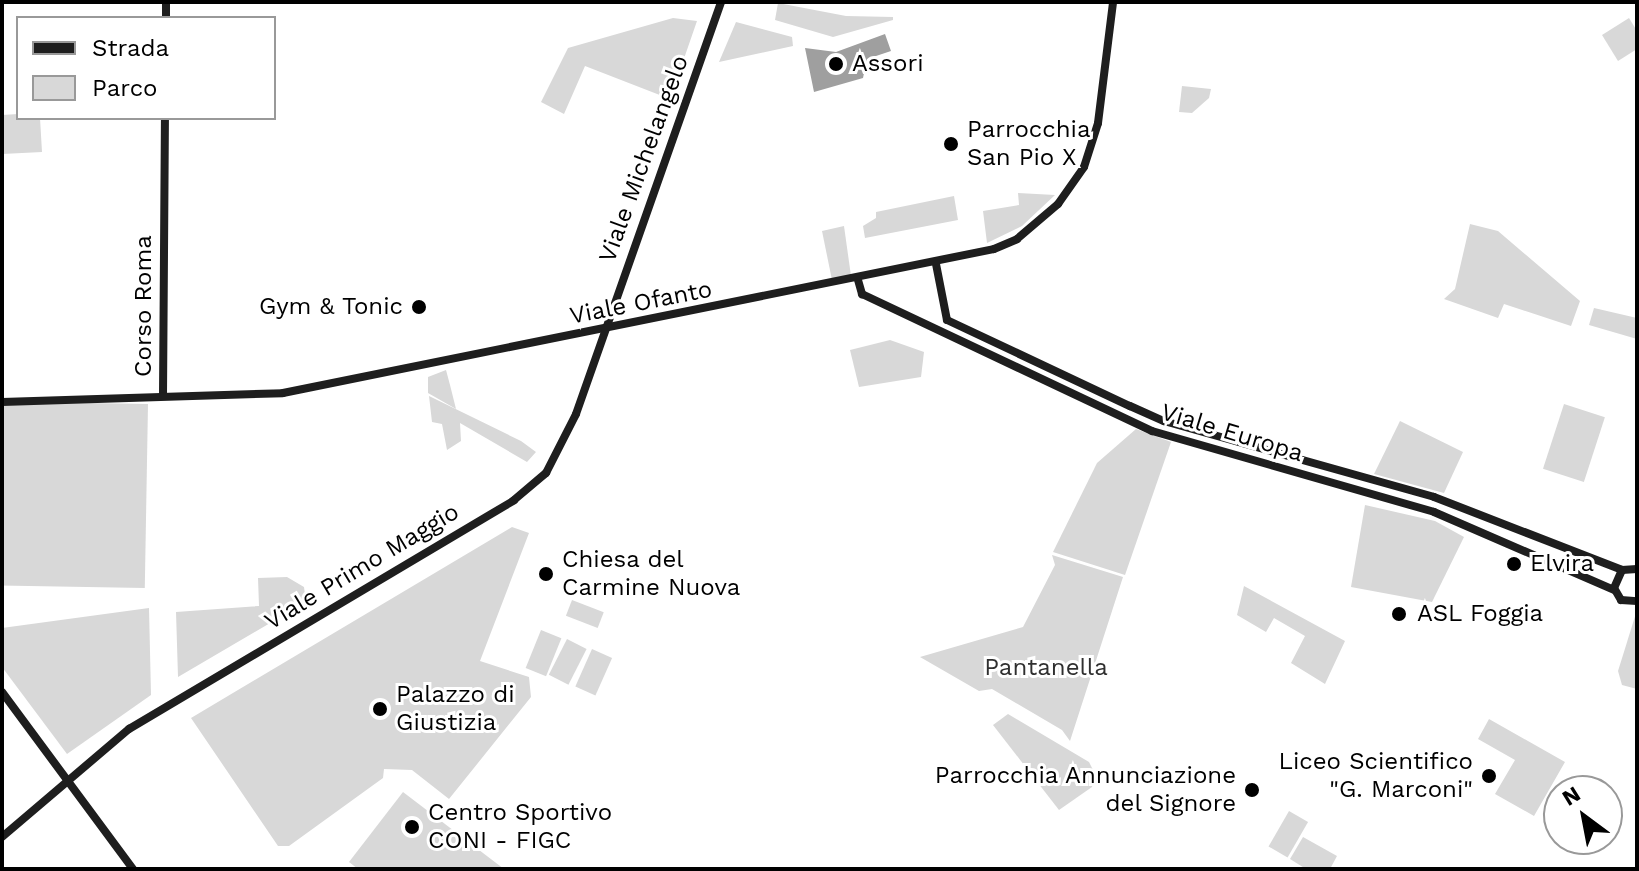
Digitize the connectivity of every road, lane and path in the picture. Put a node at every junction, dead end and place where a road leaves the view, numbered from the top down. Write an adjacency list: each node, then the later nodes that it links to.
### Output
1 (721, 2): 6 (street, Viale Michelangelo)
2 (1113, 2): 4 (street, Viale Ofanto)
3 (165, 120): 7 (street, Corso Roma)
4 (936, 264): 5 (street, Viale Ofanto); 10 (street, Viale Europa)
5 (858, 280): 6 (street, Viale Ofanto); 11 (street, Viale Europa)
6 (605, 329): 7 (street, Viale Ofanto); 14 (street, Viale Primo Maggio)
7 (163, 396): 8 (street, Viale Ofanto)
8 (2, 402)
9 (1637, 569): 10 (street)
10 (1622, 570): 11 (street)
11 (1614, 590): 12 (street, Viale Europa)
12 (1637, 601)
13 (2, 692): 14 (street)
14 (68, 780): 15 (street, Viale Primo Maggio); 16 (street)
15 (2, 837)
16 (133, 869)

